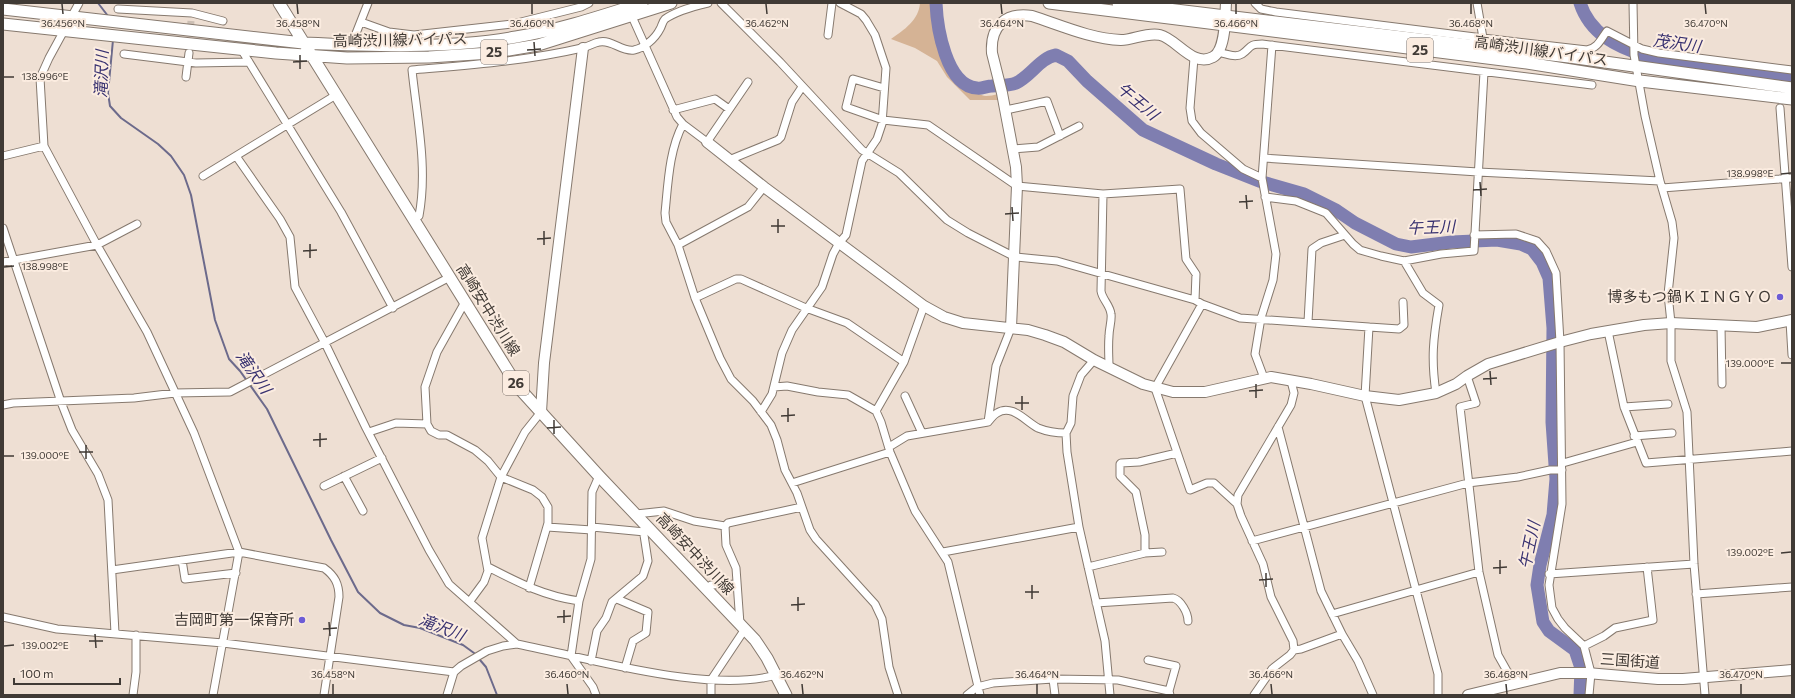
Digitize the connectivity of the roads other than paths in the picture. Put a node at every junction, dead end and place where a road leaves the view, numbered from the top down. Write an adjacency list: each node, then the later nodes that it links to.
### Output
1 (79, 3): 22 (street)
2 (279, 3): 30 (main road, 高崎安中渋川線 / 26)
3 (368, 3): 25 (street)
4 (589, 3): 25 (street)
5 (642, 3): 20 (main road, 高崎渋川線バイパス / 25)
6 (671, 3): 20 (main road, 高崎渋川線バイパス / 25)
7 (708, 3): 33 (street)
8 (721, 3): 51 (street)
9 (832, 3): 28 (street)
10 (840, 3): 52 (street)
11 (1049, 3): 24 (main road, 高崎渋川線バイパス / 25)
12 (1118, 3): 24 (main road, 高崎渋川線バイパス / 25)
13 (1226, 3): 24 (street)
14 (1255, 3): 21 (street)
15 (1277, 3): 21 (street)
16 (1477, 3): 29 (street)
17 (1632, 3): 36 (street)
18 (3, 9): 22 (main road, 高崎渋川線バイパス / 25)
19 (118, 9): 23 (street)
20 (629, 9): 32 (main road, 高崎渋川線バイパス / 25); 33 (street); 40 (main road, 高崎渋川線バイパス / 25)
21 (1276, 12): 29 (street)
22 (72, 17): 27 (street); 30 (main road, 高崎渋川線バイパス / 25)
23 (223, 21)
24 (1225, 21): 37 (street); 44 (main road, 高崎渋川線バイパス / 25); 48 (main road, 高崎渋川線バイパス / 25)
25 (361, 22): 32 (street)
26 (3, 24): 27 (main road, 高崎渋川線バイパス / 25)
27 (64, 31): 35 (main road, 高崎渋川線バイパス / 25); 66 (street)
28 (828, 35)
29 (1483, 38): 36 (street)
30 (303, 43): 32 (main road, 高崎渋川線バイパス / 25); 40 (main road, 高崎安中渋川線 / 26)
31 (1272, 45): 37 (street); 46 (street); 71 (street)
32 (351, 46)
33 (644, 46): 34 (street); 57 (street)
34 (582, 48): 82 (street); 134 (street)
35 (241, 49): 40 (main road, 高崎渋川線バイパス / 25); 43 (street)
36 (1634, 50): 44 (street); 45 (street)
37 (1219, 52): 41 (street)
38 (189, 53): 42 (street)
39 (124, 54): 42 (street)
40 (310, 55): 54 (main road, 高崎安中渋川線 / 26)
41 (1194, 58): 59 (street); 76 (street)
42 (188, 62): 43 (street); 47 (street)
43 (249, 62): 61 (street)
44 (1637, 66): 48 (street); 53 (main road, 高崎渋川線バイパス / 25)
45 (1792, 70)
46 (1484, 72): 50 (street); 73 (street)
47 (186, 77)
48 (1640, 80): 55 (main road, 高崎渋川線バイパス / 25); 77 (street)
49 (748, 82): 58 (street)
50 (1592, 85)
51 (802, 87): 68 (street); 72 (street)
52 (884, 88): 60 (street); 60 (street)
53 (1792, 88)
54 (336, 95): 61 (street); 82 (main road, 高崎安中渋川線 / 26)
55 (1792, 99)
56 (1780, 108): 75 (street)
57 (673, 110): 58 (street); 62 (street)
58 (729, 110): 65 (street)
59 (1006, 110): 64 (street); 67 (street)
60 (883, 120): 68 (street); 78 (street)
61 (286, 124): 70 (street); 103 (street)
62 (683, 124): 65 (street); 89 (street)
63 (1079, 126): 64 (street)
64 (1060, 136): 67 (street)
65 (707, 142): 72 (street)
66 (44, 146): 69 (street); 88 (street)
67 (1013, 149): 78 (street)
68 (867, 153): 87 (street); 90 (street)
69 (3, 156)
70 (236, 156): 74 (street); 113 (street)
71 (1264, 158): 73 (street); 76 (street)
72 (728, 160): 79 (street)
73 (1478, 172): 77 (street); 86 (street)
74 (203, 176)
75 (1789, 178): 77 (street); 94 (street)
76 (1262, 179): 81 (street)
77 (1661, 184): 108 (street)
78 (1017, 186): 80 (street); 90 (street)
79 (764, 187): 87 (street); 89 (street)
80 (1103, 194): 95 (street); 98 (street)
81 (1265, 195): 85 (street); 105 (street)
82 (414, 219): 96 (main road, 高崎安中渋川線 / 26)
83 (137, 224): 88 (street)
84 (3, 228): 91 (street)
85 (1345, 236): 92 (street); 107 (street)
86 (1474, 236): 92 (street); 114 (street)
87 (839, 243): 102 (street); 104 (street)
88 (97, 245): 91 (street); 125 (street)
89 (678, 245): 97 (street)
90 (1015, 257): 95 (street); 111 (street)
91 (14, 260): 93 (street); 129 (street)
92 (1404, 261): 126 (street)
93 (3, 262)
94 (1792, 267)
95 (1101, 273): 98 (street); 118 (street)
96 (450, 277): 99 (main road, 高崎安中渋川線 / 26); 103 (street)
97 (695, 298): 104 (street); 135 (street)
98 (1195, 300): 101 (street)
99 (465, 302): 134 (main road, 高崎安中渋川線 / 26); 137 (street)
100 (1402, 302): 110 (street)
101 (1202, 304): 105 (street); 124 (street)
102 (924, 306): 111 (street); 117 (street)
103 (393, 308): 113 (street)
104 (806, 308): 117 (street); 123 (street)
105 (1261, 318): 107 (street); 120 (street)
106 (1791, 320): 109 (street); 115 (street)
107 (1308, 322): 110 (street)
108 (1671, 323): 109 (street); 112 (street); 148 (street)
109 (1721, 326): 122 (street)
110 (1369, 327): 128 (street)
111 (1011, 328): 116 (street); 136 (street)
112 (1608, 331): 114 (street); 132 (street)
113 (325, 343): 125 (street); 139 (street)
114 (1555, 343): 119 (street); 149 (street)
115 (1792, 355)
116 (1094, 360): 118 (street); 142 (street)
117 (904, 362): 133 (street)
118 (1109, 368): 124 (street)
119 (1467, 376): 126 (street); 154 (street)
120 (1264, 378): 121 (street); 124 (street)
121 (1291, 381): 128 (street); 138 (street)
122 (1722, 384)
123 (774, 387): 133 (street); 135 (street)
124 (1155, 388): 146 (street)
125 (175, 393): 129 (street); 168 (street)
126 (1436, 393): 128 (street)
127 (905, 396): 141 (street)
128 (1365, 396): 157 (street)
129 (60, 400): 131 (street); 177 (street)
130 (1668, 404): 132 (street)
131 (3, 405)
132 (1624, 407): 143 (street)
133 (876, 411): 144 (street)
134 (541, 412): 151 (main road, 高崎安中渋川線 / 26); 152 (street)
135 (761, 412): 153 (street)
136 (988, 422): 141 (street); 142 (street)
137 (427, 424): 139 (street); 152 (street)
138 (1278, 427): 156 (street); 165 (street)
139 (369, 432): 147 (street)
140 (1672, 432): 143 (street)
141 (922, 433): 144 (street)
142 (1066, 433): 163 (street)
143 (1636, 439): 148 (street); 149 (street)
144 (889, 449): 153 (street); 169 (street)
145 (1792, 451): 148 (street)
146 (1177, 453): 156 (street); 171 (street)
147 (382, 458): 150 (street); 188 (street)
148 (1689, 459): 173 (street)
149 (1562, 468): 154 (street); 180 (street)
150 (344, 476): 155 (street); 159 (street)
151 (599, 476): 160 (main road, 高崎安中渋川線 / 26); 164 (street)
152 (501, 477): 162 (street); 174 (street)
153 (792, 483): 158 (street)
154 (1468, 483): 157 (street); 178 (street)
155 (324, 486)
156 (1237, 504): 167 (street)
157 (1393, 504): 165 (street); 185 (street)
158 (802, 507): 161 (street); 226 (street)
159 (363, 511)
160 (636, 514): 161 (street); 166 (main road, 高崎安中渋川線 / 26)
161 (725, 526): 181 (street)
162 (546, 527): 164 (street); 183 (street)
163 (1079, 527): 169 (street); 175 (street)
164 (592, 528): 166 (street); 189 (street)
165 (1304, 528): 167 (street); 191 (street)
166 (645, 529): 184 (main road, 高崎安中渋川線 / 26); 187 (street)
167 (1252, 541): 201 (street)
168 (239, 552): 172 (street); 179 (street); 203 (street)
169 (943, 552): 216 (street)
170 (1162, 552): 171 (street)
171 (1145, 553): 175 (street)
172 (182, 560): 177 (street); 179 (street)
173 (1694, 564): 176 (street); 186 (street)
174 (488, 567): 183 (street); 188 (street)
175 (1088, 567): 190 (street)
176 (1647, 567): 180 (street); 200 (street)
177 (112, 570): 195 (street)
178 (1479, 572): 185 (street); 215 (street)
179 (236, 573): 198 (street)
180 (1550, 574): 200 (street)
181 (737, 584): 184 (street); 194 (street)
182 (1792, 587): 186 (street)
183 (529, 588): 189 (street)
184 (706, 589): 194 (main road, 高崎安中渋川線 / 26)
185 (1416, 589): 191 (street); 233 (street)
186 (1696, 594): 213 (street)
187 (617, 599): 205 (street); 206 (street)
188 (470, 601): 199 (street)
189 (579, 601): 202 (street)
190 (1096, 603): 193 (street); 212 (street)
191 (1332, 614): 196 (street)
192 (3, 617): 195 (street)
193 (1188, 621)
194 (742, 627): 210 (main road, 高崎安中渋川線 / 26); 214 (street)
195 (116, 633): 197 (street)
196 (1342, 634): 201 (street); 232 (street)
197 (136, 635): 198 (street); 219 (street)
198 (223, 643): 203 (street); 220 (street)
199 (517, 644): 202 (street); 208 (street)
200 (1584, 646): 209 (street)
201 (1294, 650): 231 (street)
202 (571, 656): 205 (street); 223 (street)
203 (330, 658): 208 (street); 221 (street)
204 (1148, 660): 218 (street)
205 (591, 661): 206 (street)
206 (624, 668): 214 (street)
207 (1792, 670): 213 (street, 三国街道)
208 (454, 672): 222 (street)
209 (1589, 673): 213 (street, 三国街道); 215 (street, 三国街道); 235 (street)
210 (777, 675): 214 (street); 225 (main road, 高崎安中渋川線 / 26)
211 (1053, 679): 212 (street); 216 (street); 229 (street)
212 (1108, 679): 218 (street); 230 (street)
213 (1703, 679): 236 (street)
214 (711, 680): 224 (street)
215 (1518, 682): 217 (street, 三国街道)
216 (978, 687): 227 (street); 228 (street)
217 (1499, 691): 234 (street, 三国街道)
218 (1169, 693)
219 (133, 695)
220 (213, 695)
221 (324, 695)
222 (447, 695)
223 (596, 695)
224 (711, 695)
225 (786, 695)
226 (898, 695)
227 (967, 695)
228 (980, 695)
229 (1055, 695)
230 (1110, 695)
231 (1254, 695)
232 (1373, 695)
233 (1438, 695)
234 (1468, 695)
235 (1589, 695)
236 (1705, 695)

